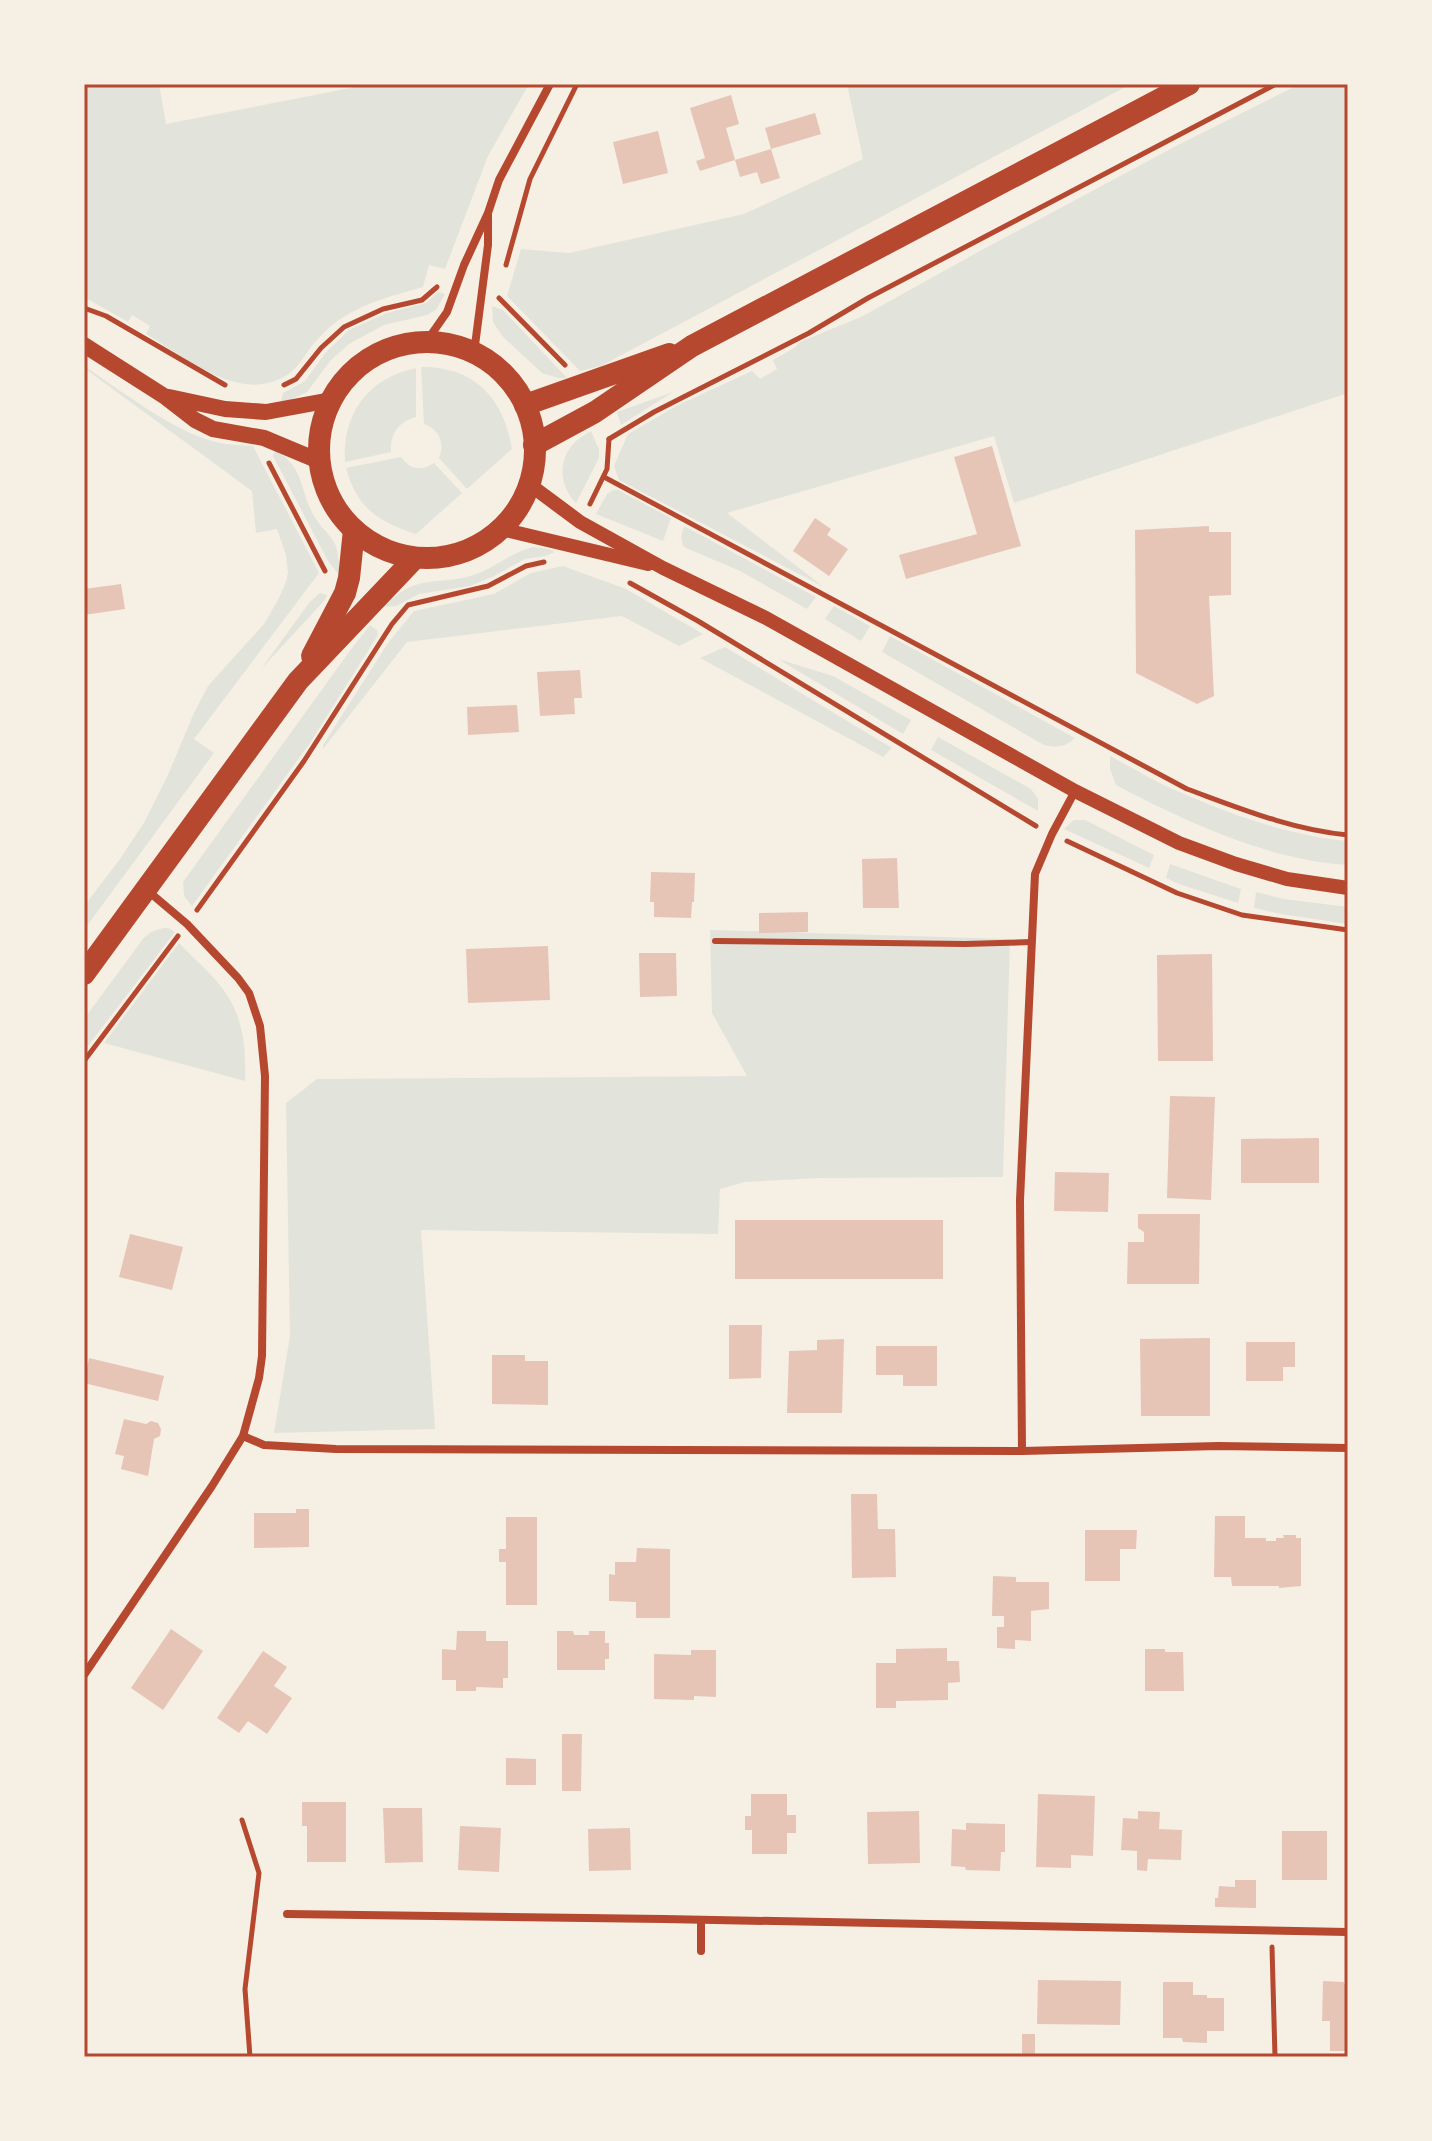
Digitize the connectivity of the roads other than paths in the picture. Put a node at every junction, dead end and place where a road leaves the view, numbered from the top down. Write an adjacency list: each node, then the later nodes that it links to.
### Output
1 (550, 84): 3 (street)
2 (1189, 84): 6 (highway)
3 (488, 213): 4 (street); 7 (street)
4 (426, 342): 7 (highway); 9 (highway)
5 (84, 345): 8 (main road)
6 (692, 346): 10 (highway); 11 (highway)
7 (474, 353): 10 (highway)
8 (164, 396): 9 (main road); 12 (main road)
9 (331, 400): 12 (highway)
10 (525, 405): 11 (highway)
11 (534, 445): 13 (highway)
12 (319, 461): 15 (highway)
13 (529, 484): 14 (highway); 17 (street)
14 (501, 529): 16 (highway); 17 (street)
15 (354, 530): 16 (highway); 18 (highway)
16 (415, 558): 18 (highway)
17 (663, 568): 19 (street)
18 (298, 681): 21 (highway)
19 (1075, 791): 20 (street); 23 (street)
20 (1348, 888)
21 (146, 889): 24 (highway); 25 (street)
22 (715, 941): 23 (lane)
23 (1031, 942): 27 (street)
24 (84, 974)
25 (243, 1436): 27 (street); 28 (street)
26 (1348, 1448): 27 (street)
27 (1022, 1451)
28 (84, 1675)
29 (287, 1914): 30 (street)
30 (701, 1920): 31 (street); 32 (street)
31 (1348, 1932)
32 (701, 1951)

